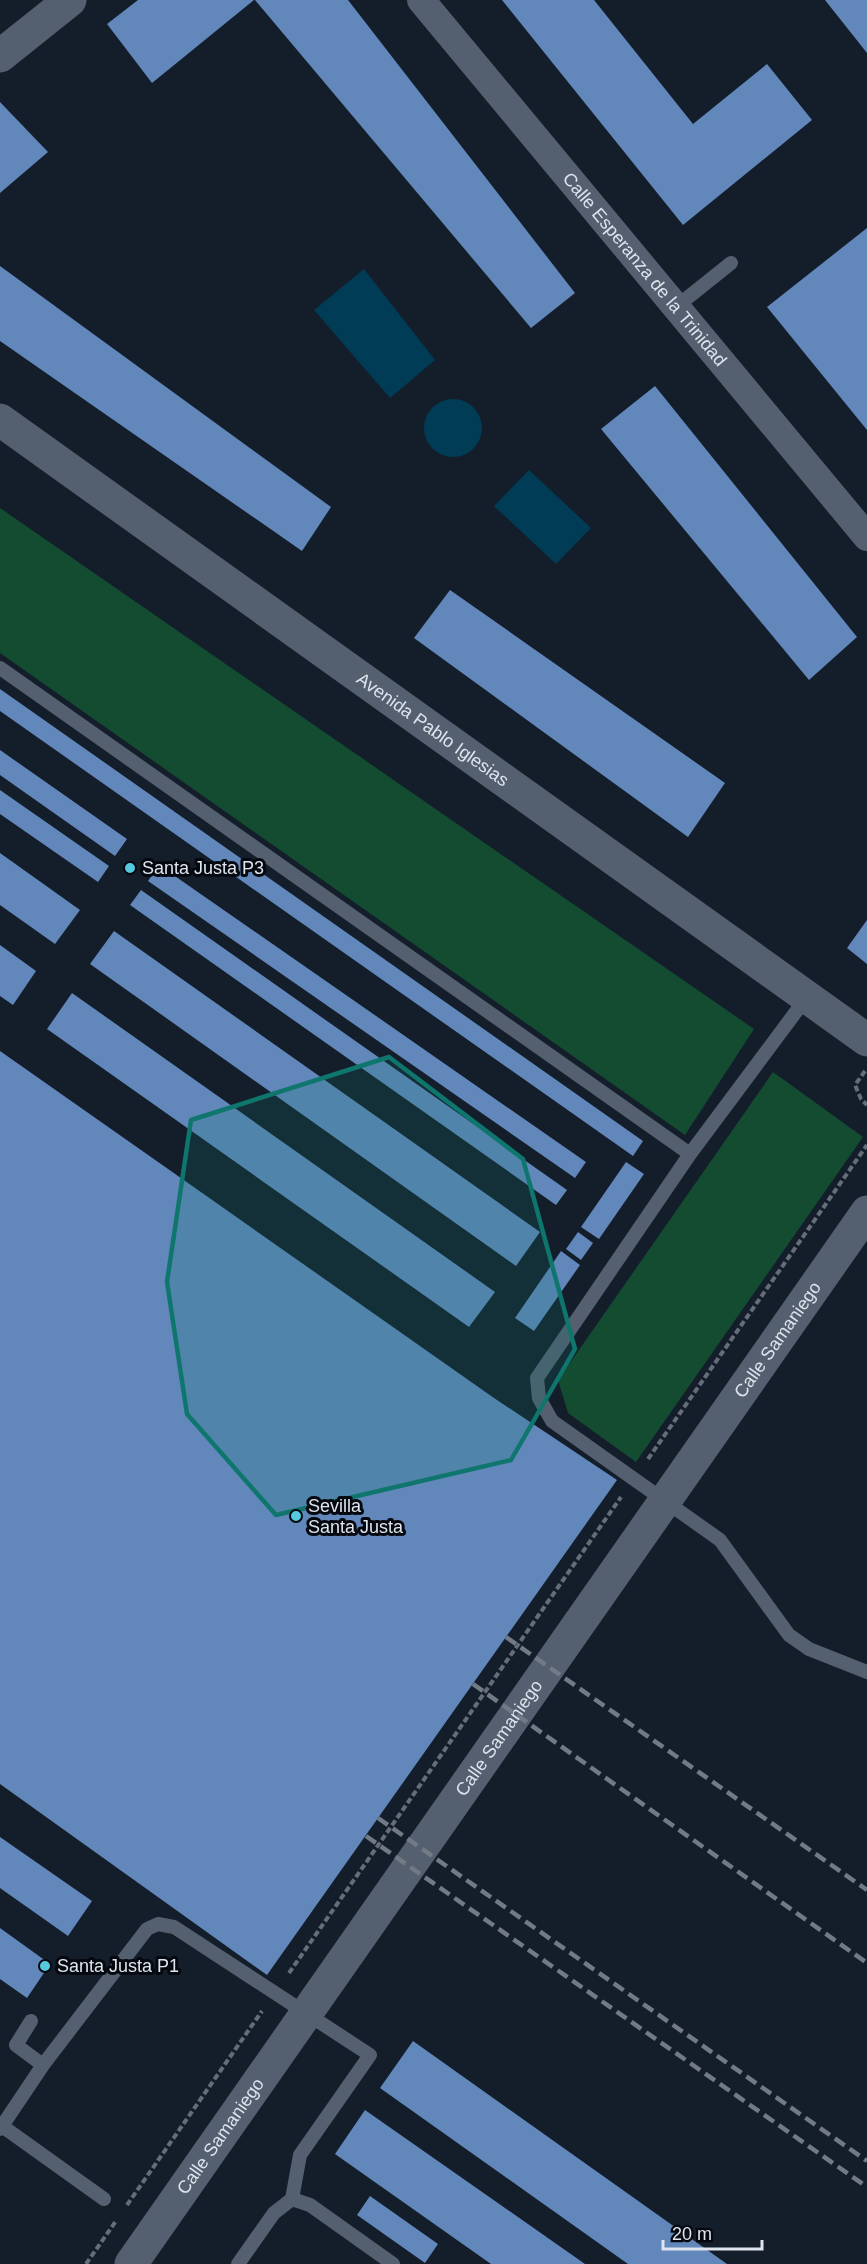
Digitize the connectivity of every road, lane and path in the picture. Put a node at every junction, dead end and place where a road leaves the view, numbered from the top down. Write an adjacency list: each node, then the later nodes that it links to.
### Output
1 (70, 0): 3 (main road)
2 (422, 0): 5 (street, Calle Esperanza de la Trinidad)
3 (0, 56)
4 (730, 263): 5 (lane)
5 (676, 307): 7 (street, Calle Esperanza de la Trinidad)
6 (0, 420): 9 (main road, Avenida Pablo Iglesias)
7 (867, 537)
8 (0, 668): 13 (lane)
9 (807, 997): 10 (main road, Avenida Pablo Iglesias); 13 (lane)
10 (866, 1056): 11 (path)
11 (867, 1105)
12 (867, 1145): 15 (path)
13 (690, 1154): 17 (lane)
14 (867, 1212): 26 (main road, Calle Samaniego)
15 (641, 1469)
16 (627, 1489): 18 (path)
17 (867, 1672)
18 (284, 1979)
19 (264, 2009): 25 (path)
20 (31, 2021): 21 (lane)
21 (43, 2065): 22 (lane); 24 (lane)
22 (1, 2128): 23 (lane)
23 (104, 2199)
24 (292, 2199): 27 (lane); 28 (lane)
25 (86, 2264)
26 (131, 2264)
27 (238, 2264)
28 (393, 2264)

